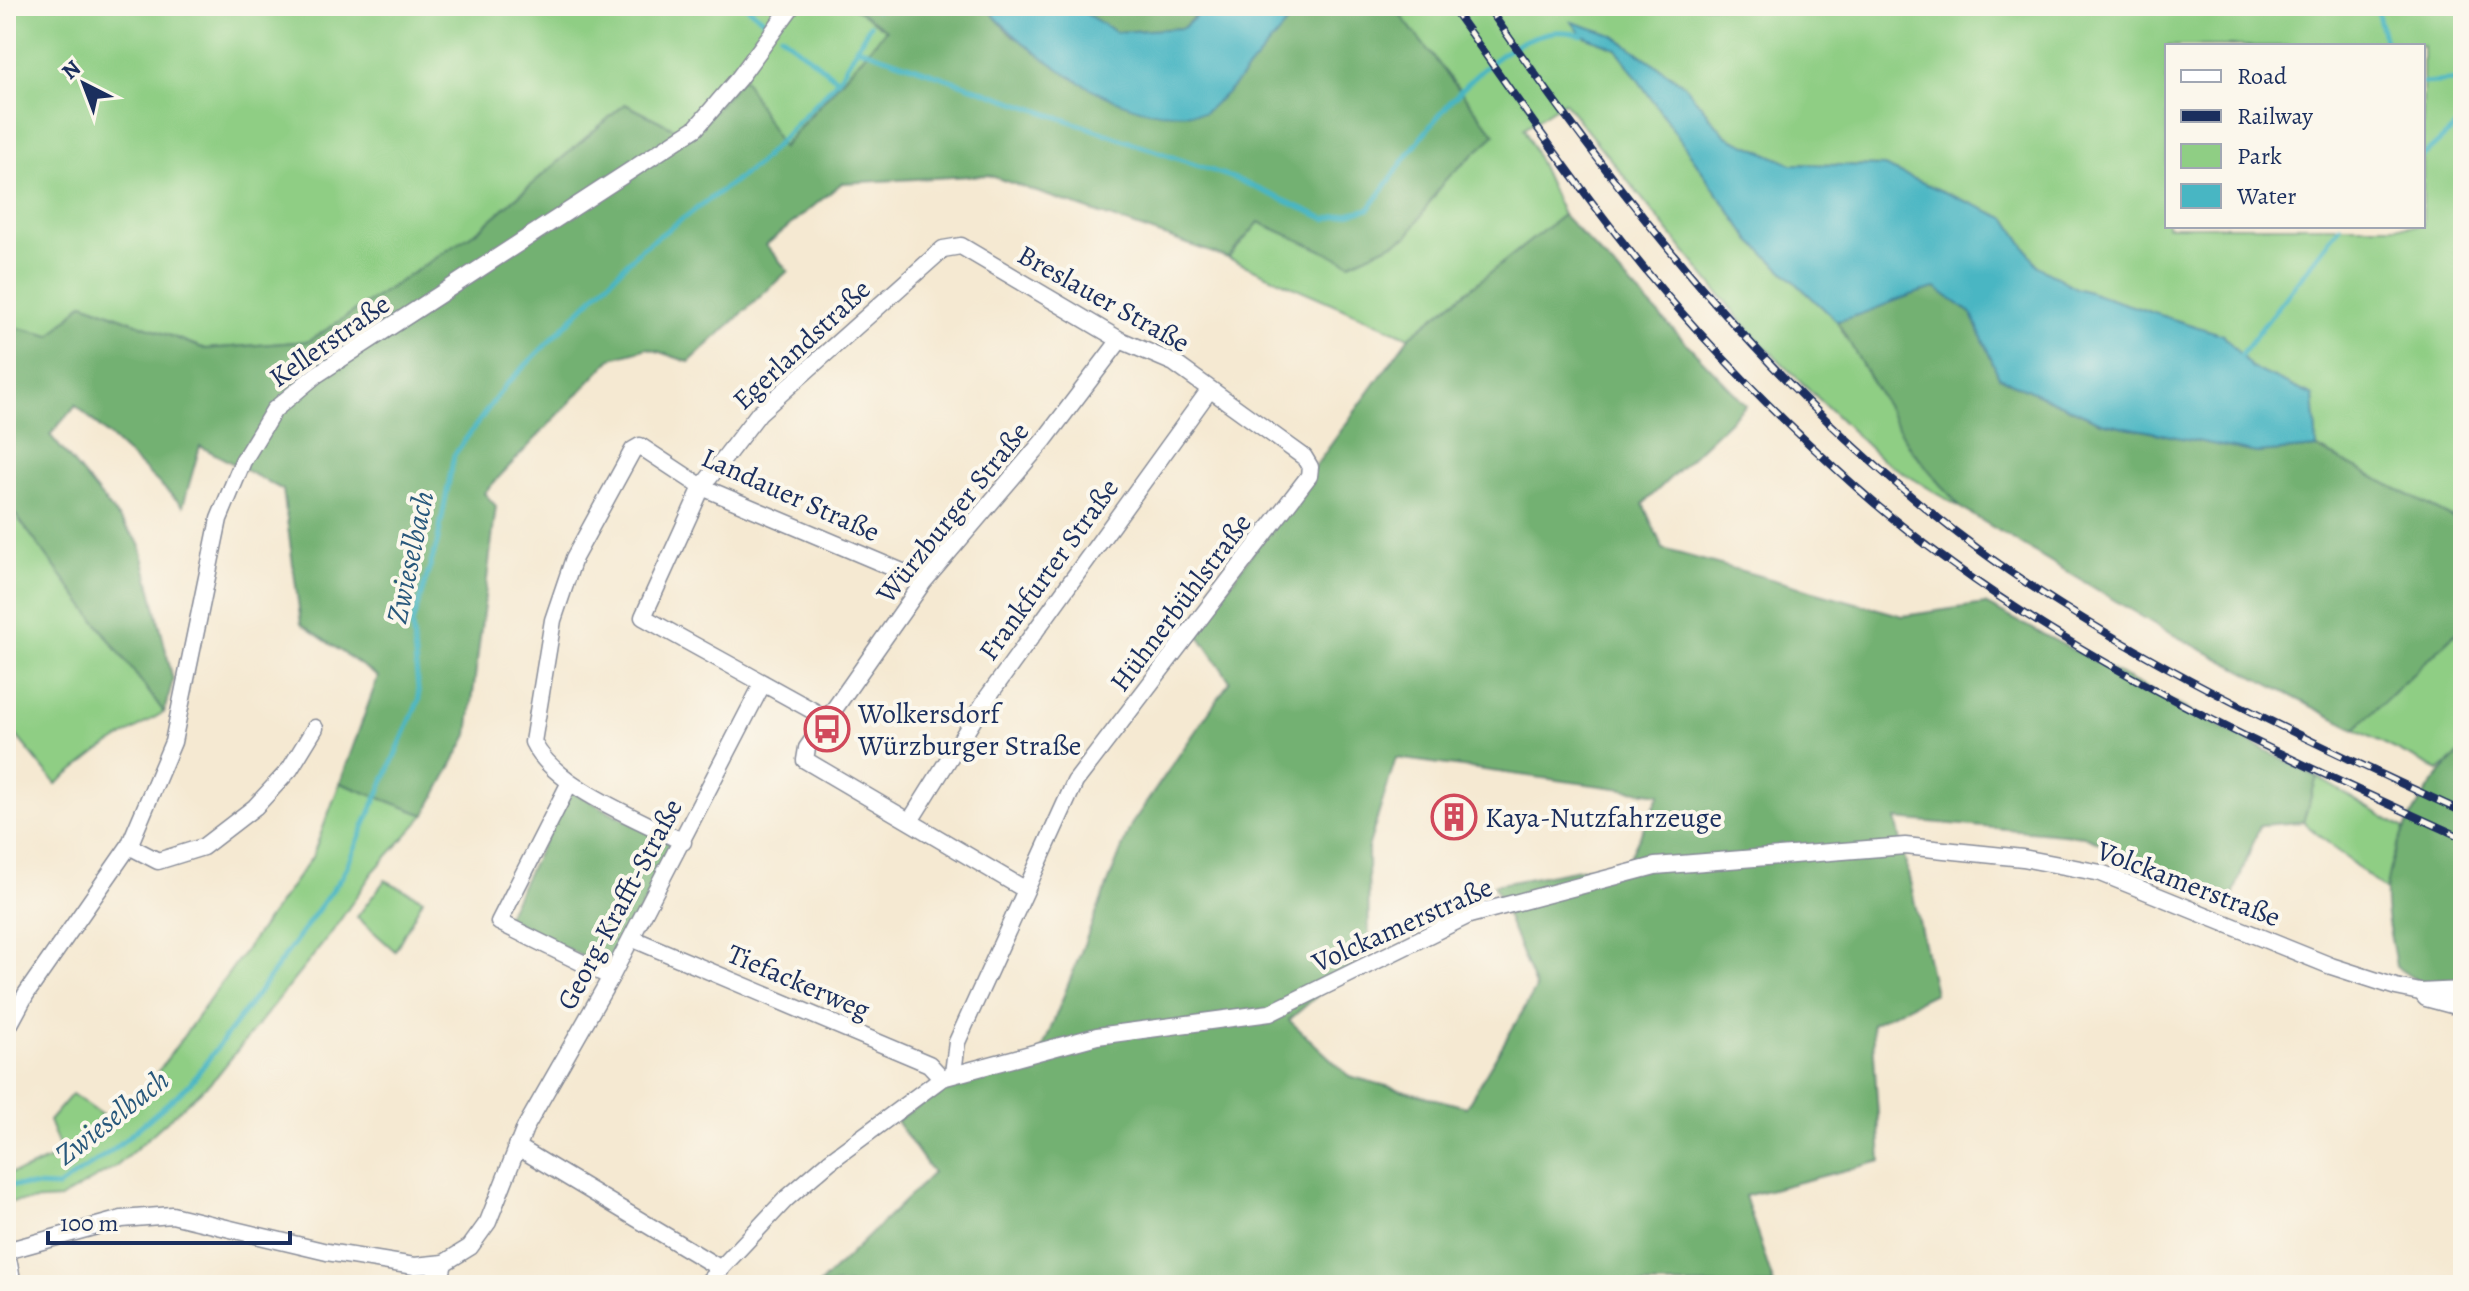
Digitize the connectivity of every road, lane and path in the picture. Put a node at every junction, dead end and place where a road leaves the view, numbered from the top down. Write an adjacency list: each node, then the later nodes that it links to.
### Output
1 (792, 6): 14 (street, Kellerstraße)
2 (943, 249): 3 (street, Breslauer Straße); 6 (street, Egerlandstraße)
3 (1120, 340): 4 (street, Breslauer Straße); 7 (street, Würzburger Straße)
4 (1208, 392): 5 (street, Breslauer Straße); 12 (street, Frankfurter Straße)
5 (1310, 467): 15 (street, Hühnerbühlstraße)
6 (702, 487): 7 (street, Landauer Straße); 8 (street, Egerlandstraße); 11 (street, Landauer Straße)
7 (924, 581): 9 (street, Würzburger Straße)
8 (763, 683): 9 (street); 13 (street, Georg-Krafft-Straße)
9 (826, 718): 12 (street, Würzburger Straße)
10 (315, 728): 14 (street)
11 (570, 782): 13 (street); 17 (street)
12 (910, 821): 15 (street)
13 (683, 842): 16 (street, Georg-Krafft-Straße)
14 (129, 846): 21 (street, Kellerstraße)
15 (1026, 890): 22 (street, Hühnerbühlstraße)
16 (631, 938): 17 (street, Georg-Krafft-Straße); 22 (street, Tiefackerweg)
17 (611, 977): 23 (street, Georg-Krafft-Straße)
18 (2463, 990): 19 (street)
19 (2420, 992): 20 (street); 22 (street, Volckamerstraße)
20 (2463, 1008)
21 (6, 1031)
22 (948, 1076): 27 (street, Volckamerstraße)
23 (516, 1146): 25 (street, Georg-Krafft-Straße); 27 (street)
24 (6, 1251): 25 (street)
25 (444, 1263): 29 (street)
26 (6, 1264): 28 (main road)
27 (721, 1269): 30 (street, Volckamerstraße)
28 (10, 1285)
29 (439, 1285)
30 (705, 1285)

